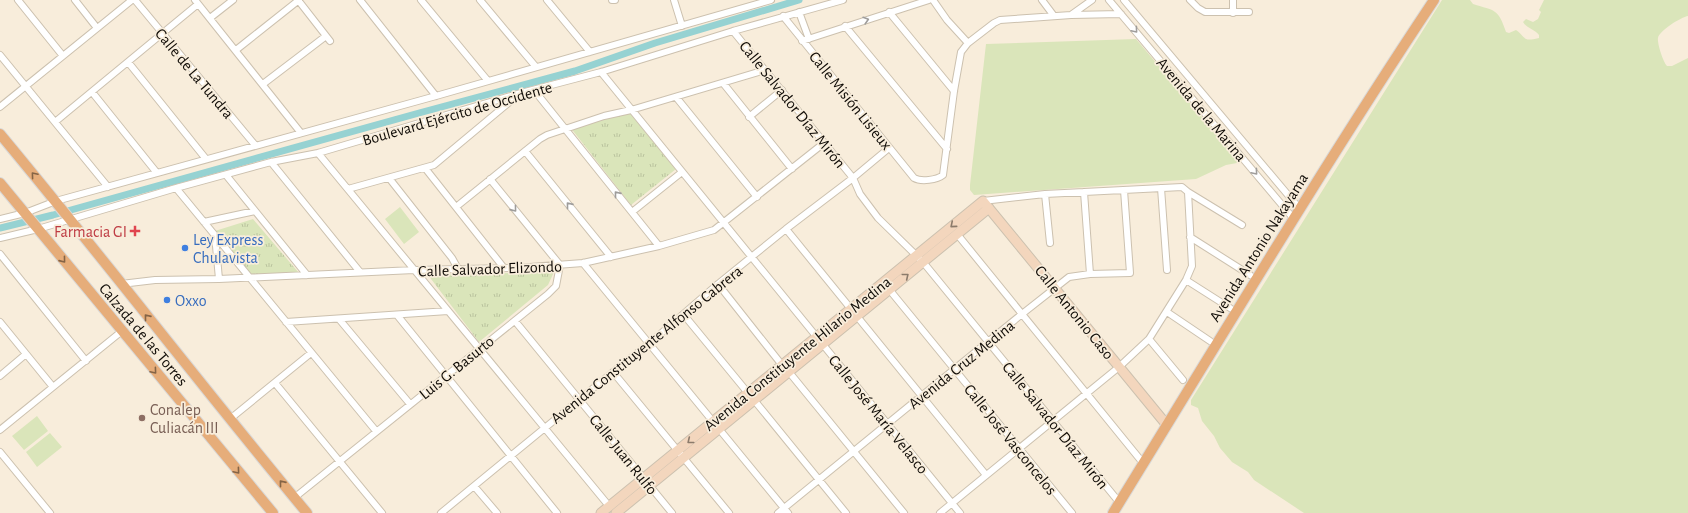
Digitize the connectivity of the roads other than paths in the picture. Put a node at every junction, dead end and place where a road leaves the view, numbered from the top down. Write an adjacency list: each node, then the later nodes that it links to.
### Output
1 (18, 0): 43 (street)
2 (75, 0): 35 (street)
3 (132, 0): 35 (street)
4 (135, 0): 37 (street, Calle de La Tundra)
5 (233, 0): 32 (street)
6 (298, 0): 40 (street); 49 (street)
7 (360, 0): 57 (street)
8 (422, 0): 48 (street)
9 (480, 0): 45 (street)
10 (547, 0): 41 (street)
11 (674, 0): 33 (street)
12 (771, 0): 33 (street, Boulevard Ejército de Occidente)
13 (842, 0): 24 (street, Boulevard Ejército de Occidente)
14 (929, 0): 25 (street)
15 (933, 0): 39 (street)
16 (1042, 0): 31 (street)
17 (1092, 0): 29 (street)
18 (1110, 0): 28 (street, Avenida de la Marina)
19 (1124, 0): 97 (street, Avenida de la Marina)
20 (1233, 0): 26 (street)
21 (1434, 0): 97 (main road, Avenida Antonio Nakayama)
22 (1193, 1): 26 (street)
23 (197, 2): 32 (street); 37 (street)
24 (799, 12): 30 (street, Boulevard Ejército de Occidente); 38 (street, Calle Misión Lisieux)
25 (889, 12): 34 (street, one-way to 25); 54 (street)
26 (1233, 12): 27 (street)
27 (1249, 12)
28 (1121, 14): 29 (street); 101 (street, Avenida de la Marina, one-way to 101)
29 (1071, 15): 31 (street)
30 (783, 16): 36 (street, Boulevard Ejército de Occidente); 38 (street, Calle Misión Lisieux)
31 (1054, 16): 39 (street)
32 (210, 18): 40 (street)
33 (682, 26): 41 (street, Boulevard Ejército de Occidente)
34 (845, 26): 38 (street); 69 (street)
35 (97, 28): 43 (street)
36 (733, 31): 46 (street, Calle Salvador Díaz Mirón); 47 (street, Boulevard Ejército de Occidente)
37 (163, 33): 44 (street); 67 (street, Calle de La Tundra)
38 (805, 40): 68 (street, Calle Misión Lisieux)
39 (968, 43): 54 (street)
40 (236, 50): 49 (street)
41 (590, 52): 45 (street, Boulevard Ejército de Occidente)
42 (0, 55): 51 (street)
43 (63, 56): 51 (street)
44 (128, 62): 55 (street); 72 (street)
45 (536, 67): 48 (street, Boulevard Ejército de Occidente)
46 (765, 70): 50 (street); 53 (street, Calle Salvador Díaz Mirón)
47 (601, 72): 52 (street, Boulevard Ejército de Occidente); 60 (street, Calle José María Velasco)
48 (488, 81): 57 (street, Boulevard Ejército de Occidente)
49 (263, 84): 64 (street)
50 (723, 84): 58 (street); 61 (street)
51 (26, 86): 59 (street); 62 (street)
52 (534, 90): 56 (street, Boulevard Ejército de Occidente); 63 (street)
53 (782, 90): 61 (street); 66 (street, Calle Salvador Díaz Mirón)
54 (954, 91): 69 (street)
55 (92, 92): 62 (street); 77 (street)
56 (521, 93): 71 (street, Boulevard Ejército de Occidente); 74 (street)
57 (436, 96): 64 (street, Boulevard Ejército de Occidente)
58 (676, 97): 60 (street); 91 (street)
59 (0, 107)
60 (632, 110): 63 (street); 76 (street, Calle José María Velasco)
61 (749, 117): 75 (street)
62 (55, 122): 83 (street)
63 (565, 130): 70 (street); 99 (street, one-way to 63)
64 (301, 133): 67 (street, Boulevard Ejército de Occidente)
65 (0, 134): 94 (main road, one-way to 65)
66 (824, 143): 75 (street, Calle Salvador Elizondo); 80 (street, Calle Salvador Díaz Mirón)
67 (255, 145): 72 (street, Boulevard Ejército de Occidente)
68 (890, 148): 69 (street, Calle Misión Lisieux); 80 (street, Avenida Constituyente Alfonso Cabrera)
69 (947, 149)
70 (525, 151): 81 (street); 115 (street, one-way to 70)
71 (318, 153): 73 (street, Boulevard Ejército de Occidente); 86 (street)
72 (206, 159): 77 (street, Boulevard Ejército de Occidente)
73 (272, 162): 78 (street, Boulevard Ejército de Occidente); 124 (street)
74 (425, 168): 79 (street); 95 (street)
75 (792, 169): 91 (street, Calle Salvador Elizondo)
76 (682, 172): 99 (street); 105 (street, Calle José María Velasco)
77 (157, 173): 83 (street, Boulevard Ejército de Occidente)
78 (226, 175): 84 (street, Boulevard Ejército de Occidente); 98 (street)
79 (389, 178): 86 (street); 121 (street)
80 (853, 178): 107 (street, Avenida Constituyente Alfonso Cabrera); 117 (street, Calle Salvador Díaz Mirón)
81 (490, 179): 95 (street); 119 (street, one-way to 119)
82 (0, 183): 103 (main road, Calzada de las Torres)
83 (108, 187): 94 (street, Boulevard Ejército de Occidente)
84 (176, 188): 100 (street, Boulevard Ejército de Occidente); 104 (street)
85 (1162, 188): 87 (street); 89 (street); 123 (street)
86 (348, 189): 122 (street)
87 (1124, 190): 88 (street); 125 (street)
88 (1084, 192): 90 (street); 125 (street)
89 (1188, 192): 106 (street); 110 (street)
90 (1045, 194): 92 (street); 112 (street)
91 (757, 197): 105 (street, Calle Salvador Elizondo)
92 (996, 199): 93 (street); 96 (street, Avenida Constituyente Hilario Medina)
93 (983, 201): 96 (street, Calle Antonio Caso); 117 (street, Avenida Constituyente Hilario Medina, one-way to 117)
94 (57, 203): 100 (main road, Calzada de las Torres); 103 (street, Boulevard Ejército de Occidente)
95 (456, 207): 120 (street)
96 (989, 208): 108 (street, Avenida Constituyente Hilario Medina); 134 (street, Calle Antonio Caso)
97 (1299, 208): 101 (main road, Avenida Antonio Nakayama)
98 (255, 211): 104 (street); 127 (street)
99 (632, 212): 113 (street)
100 (68, 217): 103 (street, Boulevard Ejército de Occidente); 131 (main road, Calzada de las Torres)
101 (1293, 218): 174 (main road, Avenida Antonio Nakayama)
102 (0, 219): 103 (street)
103 (31, 220): 111 (street); 146 (main road, Calzada de las Torres, one-way to 146)
104 (204, 222): 109 (street)
105 (724, 223): 113 (street, Calle Salvador Elizondo); 116 (street, Calle José María Velasco)
106 (1242, 226)
107 (786, 229): 116 (street, Avenida Constituyente Alfonso Cabrera); 138 (street)
108 (957, 234): 117 (street, Avenida Constituyente Hilario Medina); 139 (street)
109 (215, 235): 128 (street); 129 (street)
110 (1190, 237): 126 (street); 130 (street)
111 (0, 238)
112 (1050, 244)
113 (659, 246): 115 (street, Calle Salvador Elizondo)
114 (0, 254): 155 (street)
115 (611, 257): 118 (street, Calle Salvador Elizondo)
116 (751, 257): 132 (street, Avenida Constituyente Alfonso Cabrera); 148 (street, Calle José María Velasco)
117 (920, 258): 133 (street, Avenida Constituyente Hilario Medina); 150 (street, Calle Salvador Díaz Mirón)
118 (583, 263): 119 (street, Calle Salvador Elizondo); 151 (street)
119 (560, 265): 120 (street, Calle Salvador Elizondo); 143 (street, Luis G. Basurto)
120 (504, 268): 121 (street, Calle Salvador Elizondo)
121 (458, 269): 122 (street, Calle Salvador Elizondo)
122 (414, 270): 124 (street, Calle Salvador Elizondo); 136 (street)
123 (1167, 270)
124 (360, 272): 127 (street, Calle Salvador Elizondo)
125 (1090, 274): 134 (street, Avenida Cruz Medina)
126 (1250, 274)
127 (307, 275): 128 (street, Calle Salvador Elizondo)
128 (249, 278): 129 (street, Calle Salvador Elizondo); 145 (street)
129 (218, 279): 131 (street, Calle Salvador Elizondo)
130 (1186, 280): 135 (street); 137 (street)
131 (121, 284): 171 (main road, Calzada de las Torres, one-way to 131)
132 (718, 284): 141 (street, Avenida Constituyente Alfonso Cabrera); 156 (street)
133 (886, 286): 138 (street, Avenida Constituyente Hilario Medina); 158 (street, Calle José Vasconcelos)
134 (1055, 289): 139 (street, Avenida Cruz Medina); 157 (street, Calle Antonio Caso)
135 (1230, 308)
136 (448, 311): 140 (street); 152 (street)
137 (1166, 312): 147 (street); 149 (street)
138 (854, 313): 148 (street, Avenida Constituyente Hilario Medina); 167 (street)
139 (1022, 314): 150 (street, Avenida Cruz Medina); 166 (street)
140 (397, 315): 142 (street); 162 (street)
141 (684, 315): 151 (street, Avenida Constituyente Alfonso Cabrera); 168 (street)
142 (339, 319): 145 (street); 170 (street)
143 (515, 321): 152 (street, Luis G. Basurto); 169 (street, Calle Juan Rulfo)
144 (0, 322): 154 (street)
145 (286, 322): 153 (street)
146 (122, 331): 155 (street); 197 (main road, Calzada de las Torres, one-way to 197)
147 (1149, 340): 157 (street); 163 (street)
148 (819, 341): 156 (street, Avenida Constituyente Hilario Medina); 160 (street, Avenida Constituyente Hilario Medina); 173 (street, Calle José María Velasco)
149 (1210, 341)
150 (988, 342): 158 (street, Avenida Cruz Medina); 172 (street, Calle Salvador Díaz Mirón)
151 (650, 343): 159 (street, Avenida Constituyente Alfonso Cabrera); 175 (street)
152 (479, 349): 162 (street, Luis G. Basurto); 176 (street)
153 (311, 353): 164 (street); 178 (street)
154 (26, 354): 161 (street); 165 (street)
155 (86, 361): 165 (street)
156 (782, 365): 168 (street, Avenida Constituyente Hilario Medina)
157 (1119, 366): 166 (street); 174 (street, Calle Antonio Caso)
158 (954, 369): 167 (street, Avenida Cruz Medina); 179 (street, Calle José Vasconcelos)
159 (613, 372): 169 (street, Avenida Constituyente Alfonso Cabrera); 182 (street)
160 (789, 372): 168 (street, Avenida Constituyente Hilario Medina); 181 (street)
161 (0, 376)
162 (445, 376): 170 (street, Luis G. Basurto); 183 (street)
163 (1183, 380)
164 (276, 383): 171 (street); 184 (street)
165 (53, 387): 177 (street)
166 (1086, 394): 172 (street); 185 (street)
167 (922, 396): 173 (street, Avenida Cruz Medina); 186 (street)
168 (751, 397): 175 (street, Avenida Constituyente Hilario Medina); 188 (street)
169 (580, 399): 176 (street, Avenida Constituyente Alfonso Cabrera); 187 (street, Calle Juan Rulfo)
170 (410, 404): 178 (street, Luis G. Basurto)
171 (230, 419): 191 (main road, Calzada de las Torres, one-way to 171)
172 (1053, 421): 179 (street); 192 (street, Calle Salvador Díaz Mirón)
173 (887, 424): 181 (street, Avenida Cruz Medina); 193 (street, Calle José María Velasco)
174 (1166, 424): 185 (main road, Avenida Antonio Nakayama)
175 (716, 425): 182 (street, Avenida Constituyente Hilario Medina); 195 (street)
176 (544, 428): 183 (street, Avenida Constituyente Alfonso Cabrera); 194 (street)
177 (0, 430)
178 (376, 431): 184 (street, Luis G. Basurto)
179 (1018, 449): 186 (street); 211 (street, Calle José Vasconcelos)
180 (0, 452): 196 (street)
181 (854, 452): 188 (street, Avenida Cruz Medina); 208 (street)
182 (680, 454): 187 (street, Avenida Constituyente Hilario Medina); 189 (street, Avenida Constituyente Hilario Medina); 205 (street)
183 (510, 456): 190 (street, Avenida Constituyente Alfonso Cabrera); 202 (street)
184 (340, 461): 191 (street, Luis G. Basurto); 199 (street)
185 (1143, 464): 192 (main road, Avenida Antonio Nakayama)
186 (986, 475): 193 (street)
187 (644, 478): 189 (street, Calle Juan Rulfo); 194 (street, Avenida Constituyente Hilario Medina)
188 (819, 480): 195 (street, Avenida Cruz Medina); 207 (street)
189 (650, 485): 194 (street, Avenida Constituyente Hilario Medina); 204 (street, Calle Juan Rulfo)
190 (474, 486): 200 (street, Avenida Constituyente Alfonso Cabrera); 201 (street)
191 (294, 498): 198 (main road, Calzada de las Torres)
192 (1119, 502): 212 (main road, Avenida Antonio Nakayama)
193 (952, 503): 209 (street); 210 (street, Calle José María Velasco)
194 (613, 510): 203 (street, Avenida Constituyente Hilario Medina)
195 (786, 511): 206 (street, Avenida Cruz Medina)
196 (50, 513)
197 (271, 513)
198 (307, 513)
199 (382, 513)
200 (442, 513)
201 (497, 513)
202 (557, 513)
203 (601, 513)
204 (672, 513)
205 (729, 513)
206 (778, 513)
207 (846, 513)
208 (904, 513)
209 (940, 513)
210 (960, 513)
211 (1072, 513)
212 (1113, 513)

